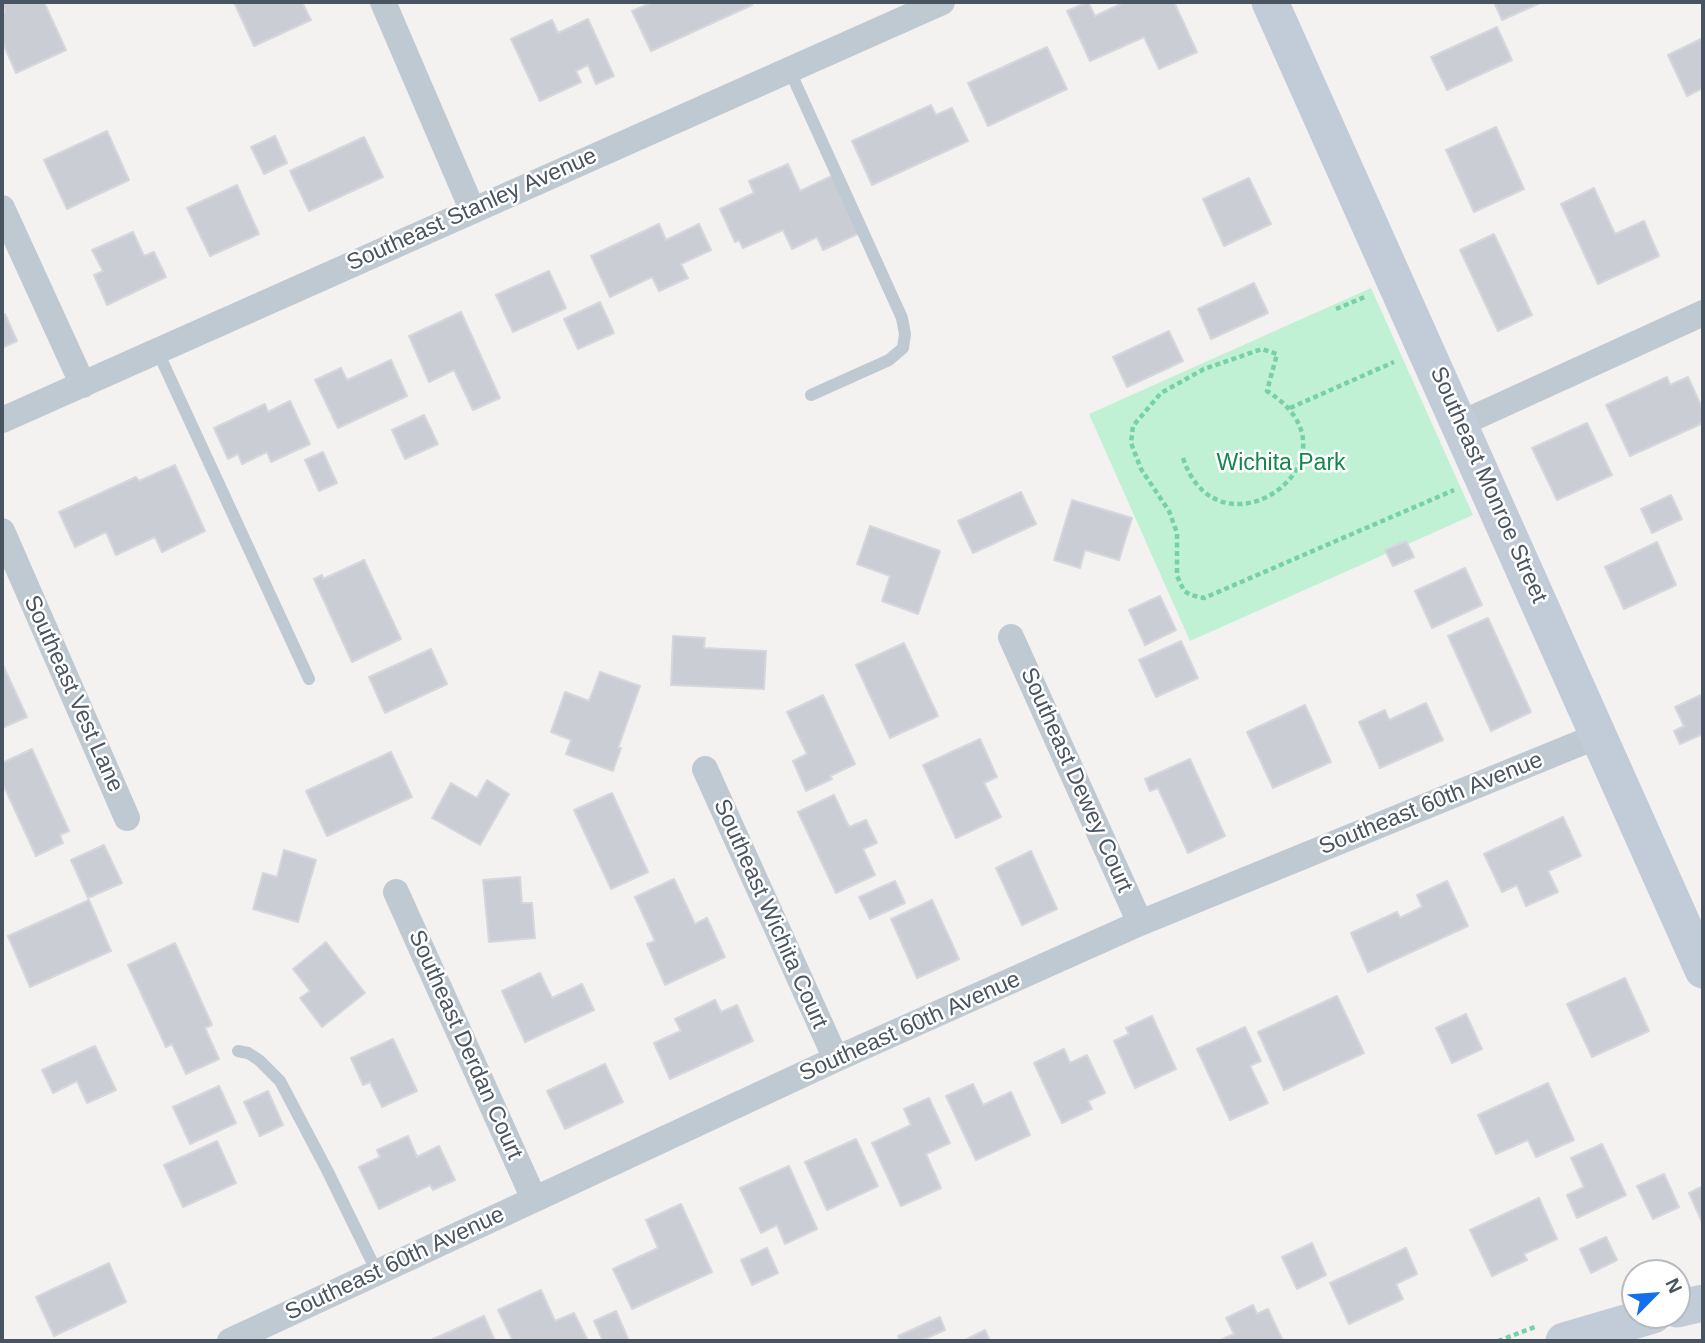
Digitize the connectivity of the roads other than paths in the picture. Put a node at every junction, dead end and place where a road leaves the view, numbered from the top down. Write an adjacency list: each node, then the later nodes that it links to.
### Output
1 (383, 2): 6 (street)
2 (943, 2): 4 (street, Southeast Stanley Avenue)
3 (1270, 2): 12 (street, Southeast Monroe Street)
4 (789, 69): 6 (street, Southeast Stanley Avenue); 10 (lane)
5 (2, 208): 9 (street)
6 (472, 209): 8 (street, Southeast Stanley Avenue)
7 (1703, 313): 12 (street)
8 (156, 350): 9 (street, Southeast Stanley Avenue); 15 (lane)
9 (83, 385): 11 (street, Southeast Stanley Avenue)
10 (811, 395)
11 (2, 420)
12 (1460, 424): 16 (street, Southeast Monroe Street)
13 (2, 531): 18 (street, Southeast Vest Lane)
14 (1011, 637): 20 (street, Southeast Dewey Court)
15 (309, 679)
16 (1600, 735): 20 (street, Southeast 60th Avenue); 21 (street, Southeast Monroe Street)
17 (705, 769): 23 (street, Southeast Wichita Court)
18 (127, 818)
19 (396, 892): 24 (street, Southeast Derdan Court)
20 (1140, 923): 23 (street, Southeast 60th Avenue)
21 (1703, 970)
22 (238, 1051): 25 (lane)
23 (836, 1059): 24 (street, Southeast 60th Avenue)
24 (534, 1199): 25 (street, Southeast 60th Avenue)
25 (377, 1272): 27 (street, Southeast 60th Avenue)
26 (1621, 1324): 28 (street)
27 (230, 1341)
28 (1564, 1341)

